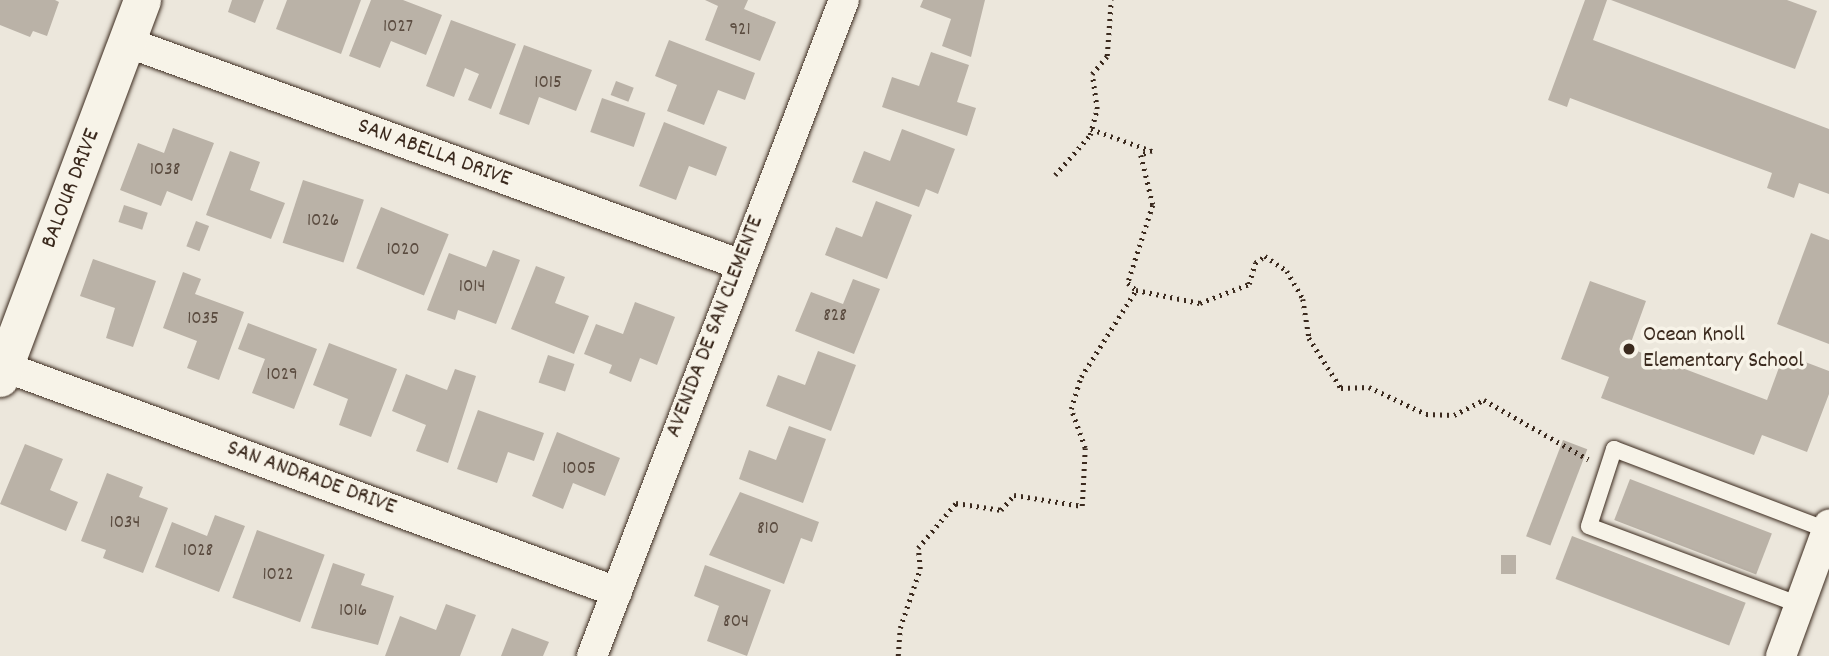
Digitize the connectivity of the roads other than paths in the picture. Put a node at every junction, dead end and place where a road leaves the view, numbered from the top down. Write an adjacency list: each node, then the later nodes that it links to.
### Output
1 (142, 0): 3 (street, BALOUR DRIVE)
2 (844, 0): 4 (street, AVENIDA DE SAN CLEMENTE)
3 (129, 43): 4 (street, SAN ABELLA DRIVE); 5 (street, BALOUR DRIVE)
4 (739, 264): 7 (street, AVENIDA DE SAN CLEMENTE)
5 (2, 372): 7 (street, SAN ANDRADE DRIVE)
6 (1828, 528): 8 (street); 8 (lane)
7 (617, 592): 9 (street, AVENIDA DE SAN CLEMENTE)
8 (1800, 604): 10 (street)
9 (592, 656)
10 (1781, 656)

